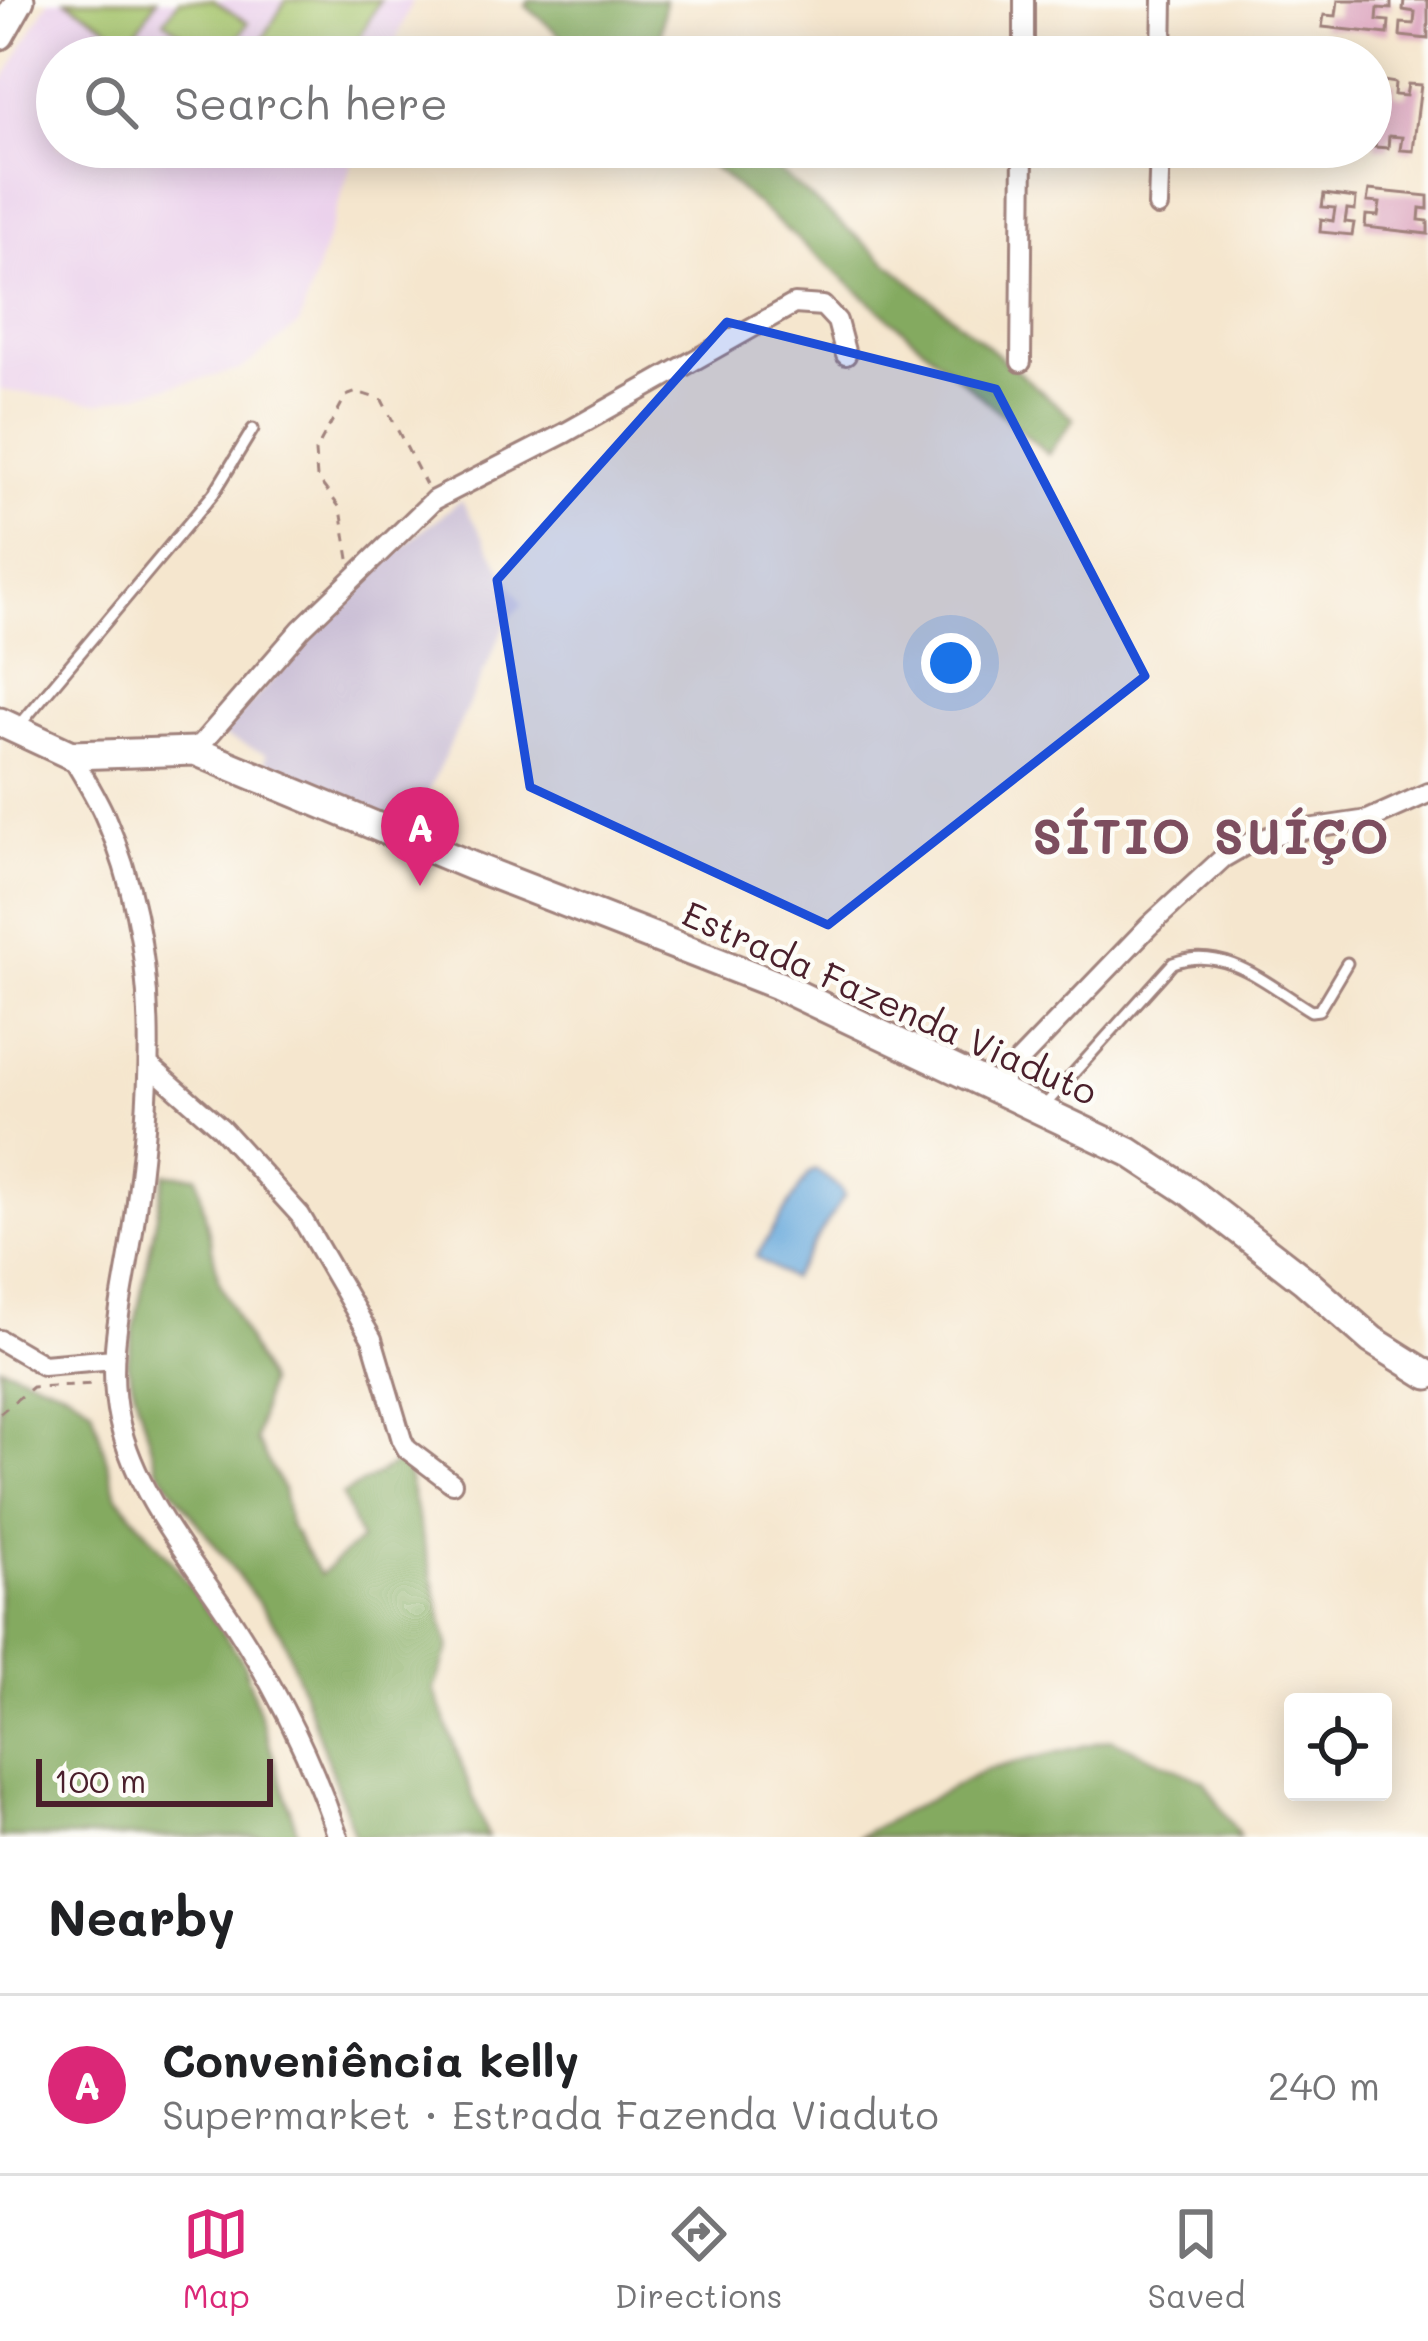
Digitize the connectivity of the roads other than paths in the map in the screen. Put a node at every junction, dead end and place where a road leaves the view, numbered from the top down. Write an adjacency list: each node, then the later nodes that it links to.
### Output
1 (1024, 0): 3 (street)
2 (1163, 0): 4 (street)
3 (1024, 36)
4 (1162, 36)
5 (1023, 168): 9 (street)
6 (1159, 168): 7 (street)
7 (1158, 206)
8 (846, 355): 12 (street)
9 (1021, 362)
10 (253, 429): 11 (lane)
11 (7, 726): 13 (street, Estrada Fazenda Viaduto)
12 (195, 751): 13 (street, Estrada Fazenda Viaduto); 17 (street, Estrada Fazenda Viaduto)
13 (71, 755): 16 (street)
14 (1428, 794): 17 (street)
15 (1347, 963): 18 (lane)
16 (149, 1065): 20 (street); 22 (street)
17 (994, 1087): 18 (street, Estrada Fazenda Viaduto)
18 (1042, 1108): 21 (street, Estrada Fazenda Viaduto)
19 (0, 1340): 20 (street)
20 (114, 1359): 23 (street)
21 (1428, 1375)
22 (452, 1483)
23 (338, 1837)

